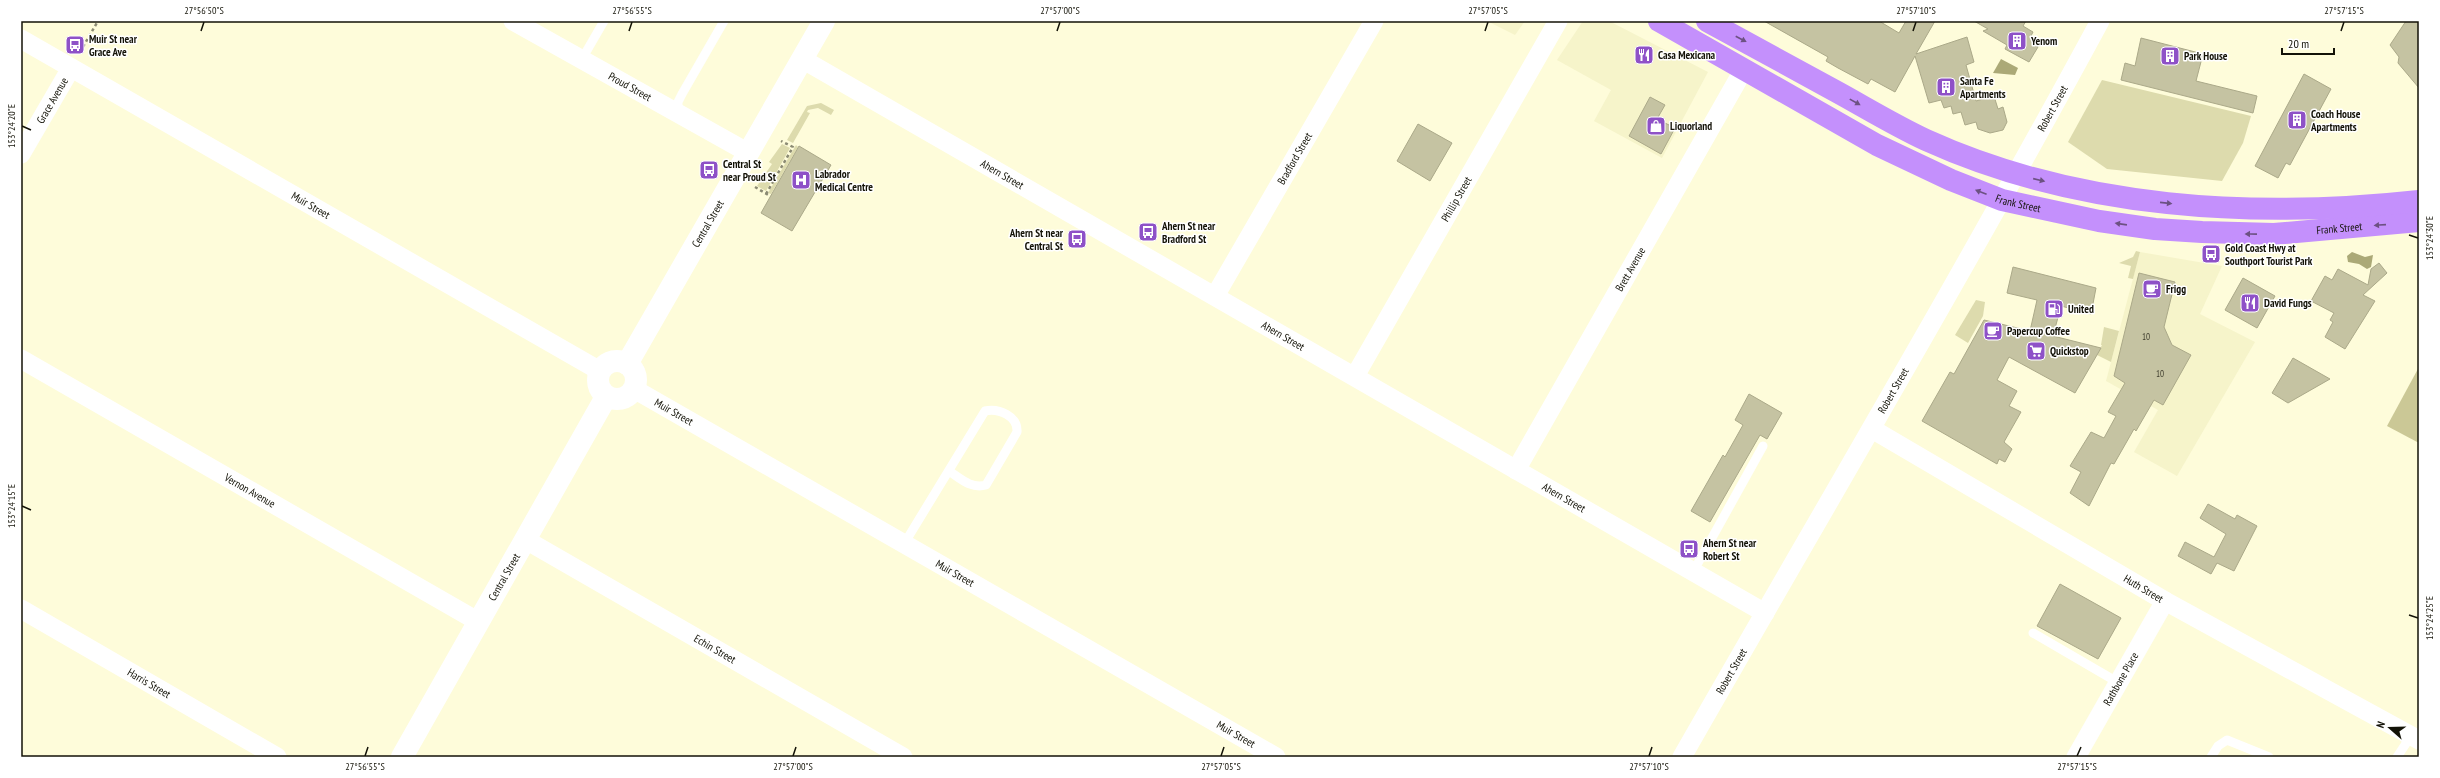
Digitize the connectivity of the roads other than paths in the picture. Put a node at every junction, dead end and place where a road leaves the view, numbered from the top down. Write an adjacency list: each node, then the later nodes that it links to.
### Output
1 (513, 21): 11 (street, Proud Street)
2 (604, 21): 11 (lane)
3 (724, 21): 15 (lane)
4 (824, 21): 12 (main road, Central Street)
5 (1374, 21): 22 (street, Bradford Street)
6 (1558, 21): 26 (street, Phillip Street)
7 (1659, 21): 14 (highway, Frank Street)
8 (1707, 21): 18 (highway, Frank Street, one-way to 18)
9 (2100, 21): 18 (street, Robert Street)
10 (21, 39): 13 (street, Muir Street)
11 (582, 59): 15 (street, Proud Street)
12 (802, 59): 16 (main road, Central Street); 22 (street, Ahern Street)
13 (71, 68): 17 (street, Grace Avenue); 25 (street, Muir Street)
14 (1744, 69): 19 (highway, Frank Street, one-way to 14); 31 (street, Brett Avenue)
15 (678, 113): 16 (street, Proud Street)
16 (747, 152): 24 (main road, Central Street)
17 (21, 154)
18 (2017, 174): 19 (street, Robert Street); 20 (highway, Frank Street, one-way to 20)
19 (2002, 200): 21 (highway, Frank Street, one-way to 19); 29 (street, Robert Street)
20 (2419, 201)
21 (2419, 222)
22 (1215, 296): 26 (street, Ahern Street)
23 (21, 358): 39 (street, Vernon Avenue)
24 (627, 364): 25 (main road); 27 (main road)
25 (600, 371): 28 (main road)
26 (1355, 376): 31 (street, Ahern Street)
27 (634, 389): 28 (main road); 34 (street, Muir Street)
28 (606, 397): 33 (main road, Central Street)
29 (1872, 429): 36 (street, Huth Street); 38 (street, Robert Street)
30 (1763, 446): 35 (lane)
31 (1516, 470): 35 (street, Ahern Street)
32 (949, 471): 32 (lane); 34 (lane)
33 (526, 540): 39 (main road, Central Street); 43 (street, Echin Street)
34 (904, 544): 46 (street, Muir Street)
35 (1693, 572): 38 (street, Ahern Street)
36 (2165, 601): 41 (street, Rathbone Place); 42 (street, Huth Street)
37 (21, 609): 44 (street, Harris Street)
38 (1765, 613): 47 (street, Robert Street)
39 (479, 622): 45 (main road, Central Street)
40 (2033, 633): 41 (lane)
41 (2119, 682): 48 (street, Rathbone Place)
42 (2415, 738): 51 (lane)
43 (898, 756)
44 (277, 757)
45 (402, 757)
46 (1276, 757)
47 (1682, 757)
48 (2076, 757)
49 (2211, 757): 50 (lane)
50 (2269, 757)
51 (2397, 757)

